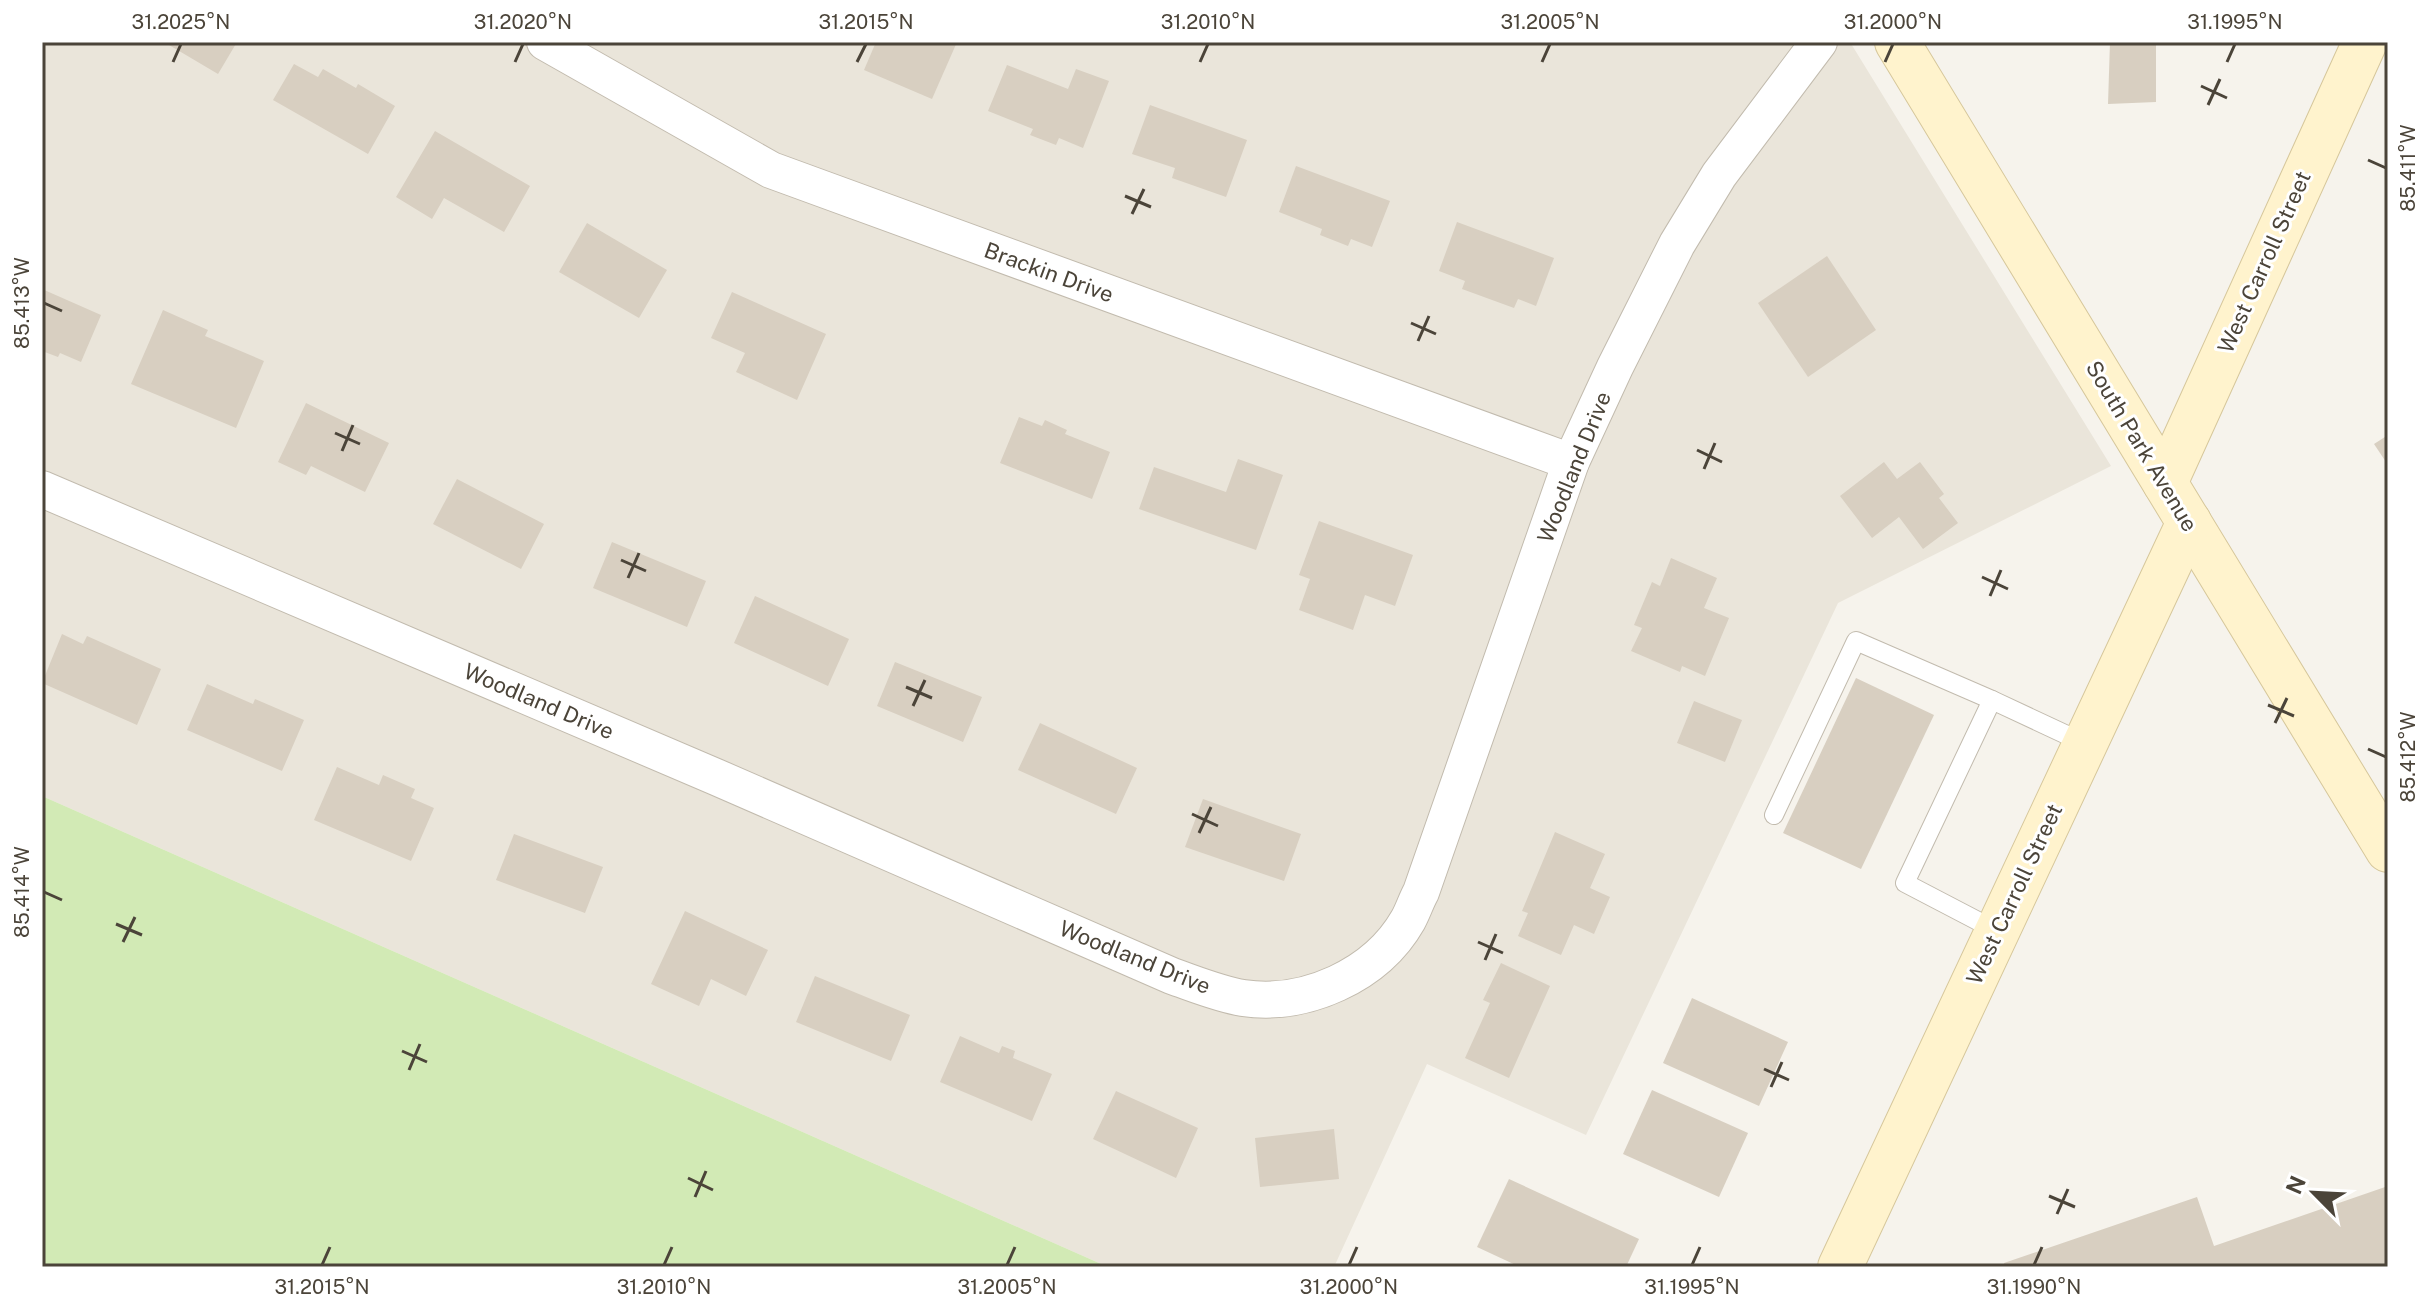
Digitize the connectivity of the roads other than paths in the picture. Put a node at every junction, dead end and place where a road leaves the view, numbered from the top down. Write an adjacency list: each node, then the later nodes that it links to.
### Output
1 (545, 42): 5 (street, Brackin Drive)
2 (1819, 42): 5 (street, Woodland Drive)
3 (1897, 42): 6 (street, South Park Avenue)
4 (2365, 42): 6 (street, West Carroll Street)
5 (1571, 462): 7 (street, Woodland Drive)
6 (2165, 483): 8 (street, South Park Avenue)
7 (42, 489)
8 (2189, 522): 10 (street, West Carroll Street); 12 (street, South Park Avenue)
9 (1992, 700): 10 (lane); 11 (lane); 13 (lane)
10 (2084, 743): 13 (street, West Carroll Street)
11 (1774, 815)
12 (2381, 824)
13 (1997, 931): 14 (street, West Carroll Street)
14 (1840, 1267)

